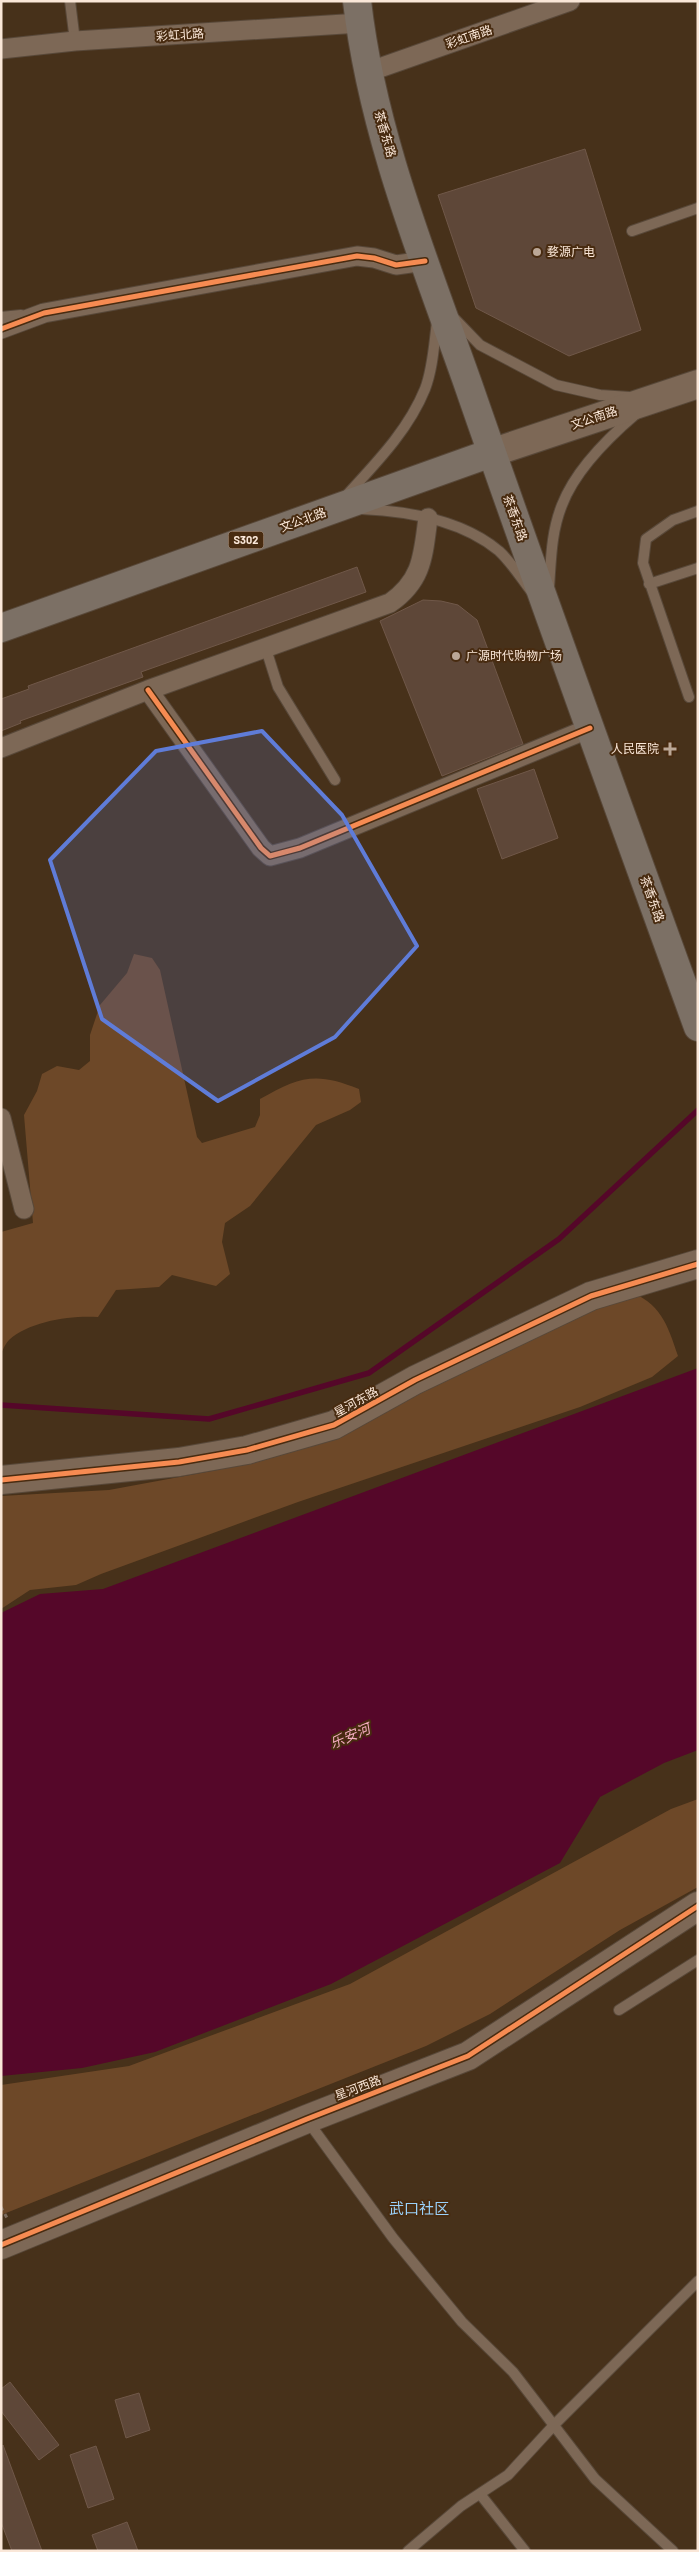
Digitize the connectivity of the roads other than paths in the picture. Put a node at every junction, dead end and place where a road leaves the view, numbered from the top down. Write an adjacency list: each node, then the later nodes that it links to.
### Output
1 (70, 1): 4 (lane)
2 (570, 1): 6 (street, 彩虹南路)
3 (359, 12): 4 (street, 彩虹北路); 6 (main road, 茶香东路)
4 (75, 41): 5 (street, 彩虹北路)
5 (1, 49)
6 (368, 72): 9 (main road, 茶香东路)
7 (698, 208): 8 (lane)
8 (632, 231)
9 (425, 261): 10 (main road, 茶香东路); 11 (street)
10 (439, 302): 15 (lane); 16 (main road, 茶香东路); 17 (lane)
11 (44, 313): 12 (lane); 13 (street)
12 (1, 317)
13 (1, 329)
14 (698, 384): 15 (street, 文公南路)
15 (654, 399): 16 (street, 文公南路); 22 (lane)
16 (491, 453): 17 (main road, 文公北路 / S302); 22 (main road, 茶香东路)
17 (335, 509): 19 (lane); 23 (main road, 文公北路 / S302)
18 (698, 511): 21 (lane)
19 (428, 518): 22 (lane); 24 (street)
20 (698, 568): 21 (lane)
21 (649, 584): 26 (lane)
22 (548, 612): 27 (main road, 茶香东路)
23 (1, 628)
24 (266, 649): 25 (street); 29 (lane)
25 (148, 690): 27 (street); 28 (street)
26 (689, 697)
27 (590, 728): 30 (main road, 茶香东路)
28 (1, 748)
29 (335, 780)
30 (698, 1027)
31 (1, 1118): 32 (street)
32 (24, 1209)
33 (698, 1264): 34 (street, 星河东路)
34 (1, 1480)
35 (698, 1906): 38 (street, 星河西路)
36 (698, 1960): 37 (lane)
37 (620, 2010)
38 (307, 2119): 39 (street, 星河西路); 41 (lane)
39 (1, 2245)
40 (698, 2282): 41 (lane)
41 (555, 2424): 42 (lane); 45 (lane)
42 (480, 2494): 43 (lane); 44 (lane)
43 (408, 2551)
44 (525, 2551)
45 (673, 2551)

